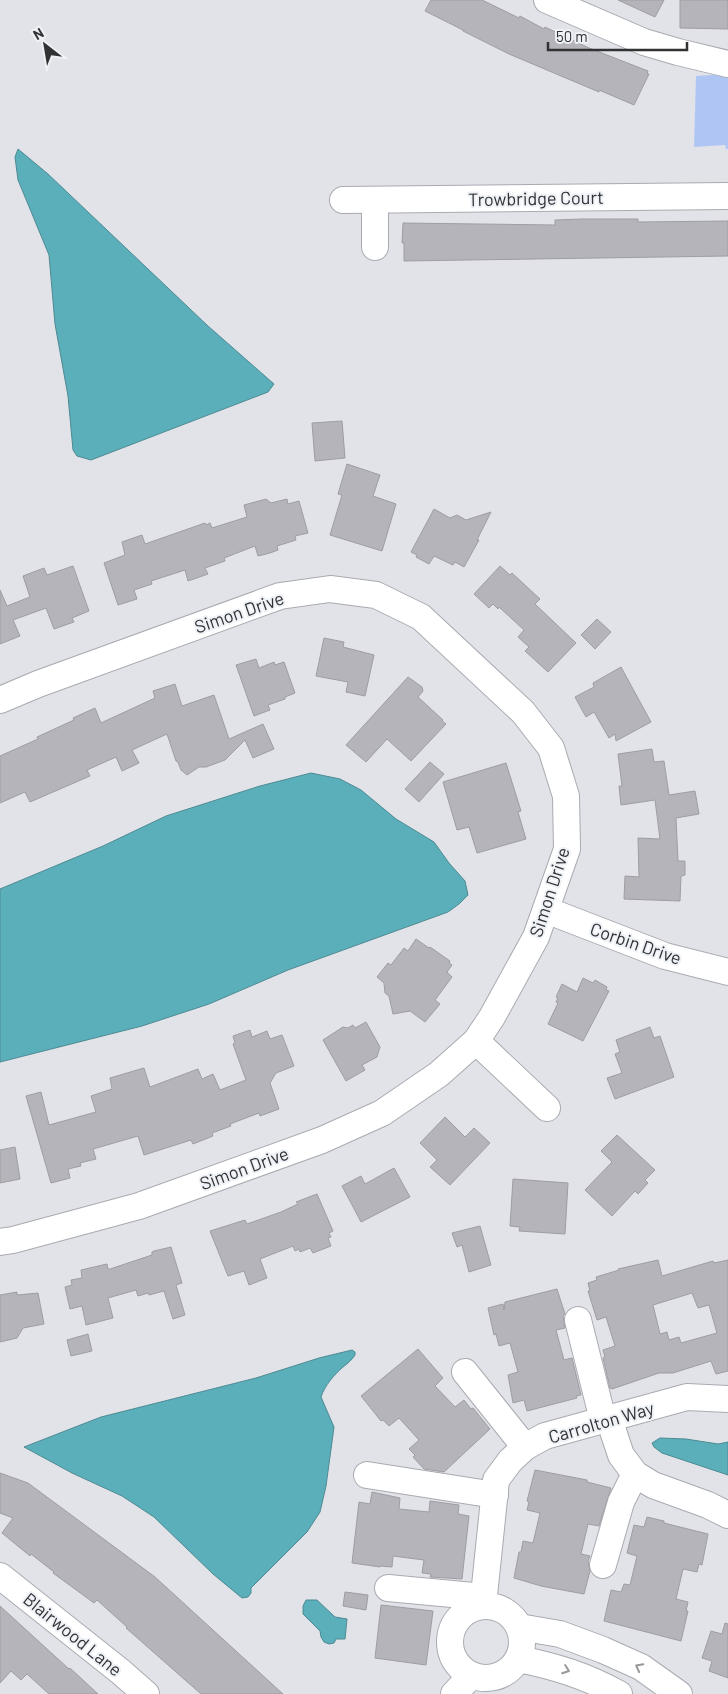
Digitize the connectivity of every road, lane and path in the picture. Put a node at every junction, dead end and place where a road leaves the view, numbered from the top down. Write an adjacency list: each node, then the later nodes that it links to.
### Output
1 (547, 0): 2 (street)
2 (728, 64)
3 (728, 196): 5 (street, Trowbridge Court)
4 (343, 200): 5 (street, Trowbridge Court)
5 (374, 200): 6 (street)
6 (375, 247)
7 (0, 700): 8 (street, Simon Drive)
8 (546, 910): 9 (street, Corbin Drive); 10 (street, Simon Drive)
9 (728, 972)
10 (476, 1041): 11 (street); 12 (street, Simon Drive)
11 (547, 1108)
12 (0, 1242)
13 (578, 1320): 16 (street)
14 (465, 1372): 17 (street)
15 (728, 1399): 16 (street, Carrolton Way)
16 (606, 1419): 17 (street, Carrolton Way); 18 (street)
17 (525, 1448): 20 (street, Carrolton Way)
18 (635, 1474): 21 (street); 22 (street)
19 (367, 1476): 20 (street)
20 (495, 1495): 25 (street, Carrolton Way)
21 (728, 1515)
22 (603, 1565)
23 (0, 1576): 29 (street, Blairwood Lane)
24 (388, 1588): 25 (street)
25 (483, 1601): 26 (street); 28 (street)
26 (519, 1627): 27 (street); 31 (street, one-way to 26)
27 (518, 1659): 28 (street); 30 (street, one-way to 30)
28 (463, 1685)
29 (146, 1694)
30 (619, 1694)
31 (679, 1694)

